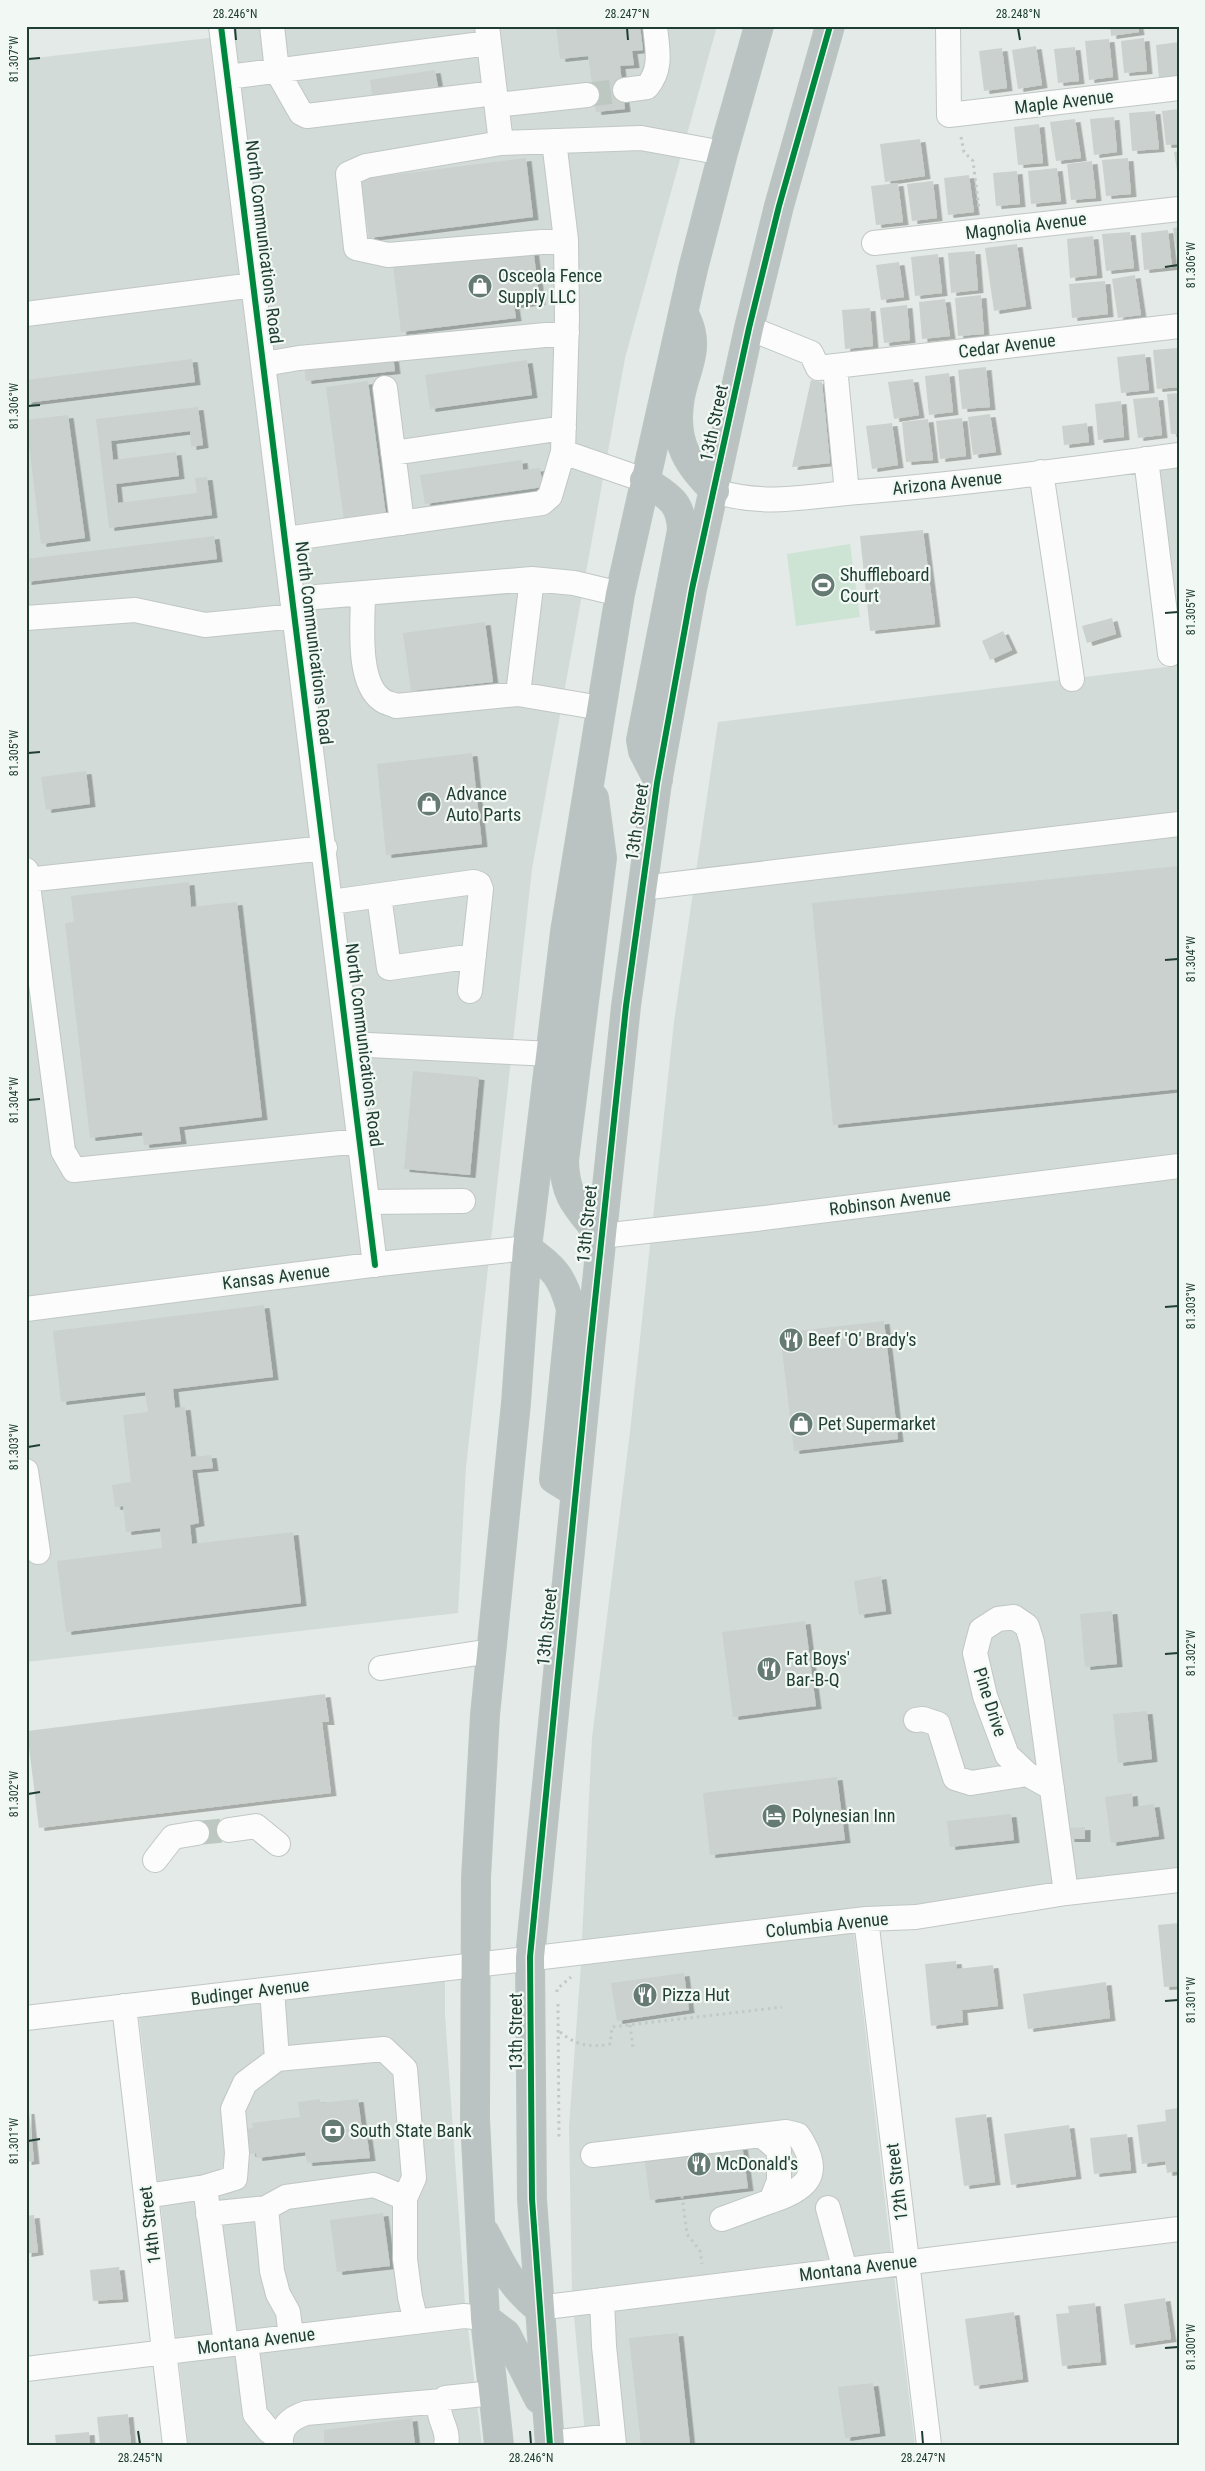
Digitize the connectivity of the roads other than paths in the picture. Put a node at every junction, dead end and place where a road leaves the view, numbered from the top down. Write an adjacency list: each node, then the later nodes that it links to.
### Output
1 (222, 26): 9 (street, North Communications Road)
2 (272, 26): 8 (street)
3 (655, 26): 11 (street)
4 (759, 26): 16 (highway)
5 (830, 26): 24 (highway, 13th Street)
6 (948, 26): 10 (street, Maple Avenue)
7 (488, 34): 8 (street); 13 (street)
8 (276, 71): 9 (street); 13 (street)
9 (228, 77): 20 (street, North Communications Road)
10 (1179, 88)
11 (625, 90)
12 (587, 95): 13 (street)
13 (496, 99): 15 (street)
14 (554, 141): 15 (street); 16 (street); 18 (street)
15 (501, 143): 18 (street)
16 (723, 153): 21 (highway)
17 (1179, 208): 19 (street, Magnolia Avenue)
18 (566, 240): 25 (street)
19 (874, 243)
20 (254, 285): 22 (street); 26 (street, North Communications Road)
21 (682, 311): 35 (highway); 36 (highway)
22 (26, 314)
23 (1179, 326): 27 (street, Cedar Avenue)
24 (749, 328): 27 (street, Cedar Avenue); 36 (highway, 13th Street)
25 (567, 333): 26 (street); 29 (street)
26 (264, 364): 39 (street, North Communications Road)
27 (836, 367): 37 (street)
28 (385, 388): 31 (street)
29 (564, 428): 30 (street); 31 (street)
30 (563, 452): 35 (street); 38 (street)
31 (393, 453): 38 (street)
32 (1179, 454): 33 (street, Arizona Avenue)
33 (1146, 459): 34 (street, Arizona Avenue); 45 (street)
34 (1042, 472): 37 (street, Arizona Avenue); 46 (street)
35 (644, 480): 42 (highway); 50 (highway)
36 (715, 492): 37 (street, Arizona Avenue); 50 (highway, 13th Street)
37 (848, 493)
38 (402, 523): 39 (street)
39 (286, 539): 43 (street, North Communications Road)
40 (532, 579): 41 (street); 42 (street); 47 (street)
41 (363, 593): 43 (street); 47 (street)
42 (620, 594): 48 (highway)
43 (294, 608): 44 (street); 52 (street, North Communications Road)
44 (26, 618)
45 (1170, 654)
46 (1072, 679)
47 (518, 694): 48 (street)
48 (601, 708): 49 (highway)
49 (590, 767): 60 (highway); 65 (highway)
50 (658, 780): 54 (highway, 13th Street)
51 (1179, 824): 54 (street)
52 (324, 848): 53 (street); 56 (street, North Communications Road)
53 (27, 876): 61 (street)
54 (642, 888): 65 (highway, 13th Street)
55 (378, 896): 56 (street); 57 (street); 57 (street)
56 (331, 902): 59 (street, North Communications Road)
57 (474, 956): 58 (street)
58 (470, 991)
59 (348, 1044): 60 (street); 61 (street, North Communications Road)
60 (551, 1054): 66 (highway)
61 (360, 1141): 64 (street, North Communications Road)
62 (1179, 1166): 65 (street, Robinson Avenue)
63 (463, 1201): 64 (street)
64 (368, 1202): 67 (street, North Communications Road)
65 (601, 1236): 70 (highway, 13th Street)
66 (527, 1248): 67 (street, Kansas Avenue); 70 (highway); 72 (highway)
67 (375, 1264): 68 (street, Kansas Avenue)
68 (26, 1309)
69 (26, 1471): 71 (street)
70 (575, 1492): 84 (highway, 13th Street)
71 (38, 1552)
72 (491, 1651): 73 (street); 85 (highway)
73 (381, 1668)
74 (916, 1720): 75 (street)
75 (1027, 1774): 76 (street, Pine Drive); 76 (street, Pine Drive)
76 (1052, 1788): 82 (street, Pine Drive)
77 (229, 1830): 79 (street)
78 (197, 1834): 80 (street)
79 (278, 1844)
80 (155, 1860)
81 (1179, 1880): 82 (street, Columbia Avenue)
82 (1066, 1893): 83 (street, Columbia Avenue)
83 (866, 1919): 84 (street, Columbia Avenue); 102 (street, 12th Street)
84 (530, 1957): 85 (street, Columbia Avenue); 105 (highway, 13th Street)
85 (474, 1966): 86 (street, Budinger Avenue); 100 (highway)
86 (272, 1989): 87 (street, Budinger Avenue); 89 (street)
87 (124, 2006): 88 (street, Budinger Avenue); 93 (street, 14th Street)
88 (26, 2018)
89 (277, 2059): 92 (street); 94 (street)
90 (761, 2135): 91 (street); 96 (street); 96 (street)
91 (593, 2155)
92 (205, 2187): 93 (street); 98 (street)
93 (146, 2196): 110 (street, 14th Street)
94 (405, 2198): 95 (street); 107 (street)
95 (276, 2202): 98 (street); 108 (street)
96 (771, 2202): 99 (street)
97 (828, 2208): 103 (street)
98 (208, 2214): 109 (street)
99 (722, 2219)
100 (480, 2223): 105 (highway); 106 (highway)
101 (1179, 2229): 102 (street, Montana Avenue)
102 (906, 2262): 103 (street, Montana Avenue); 121 (street, 12th Street)
103 (845, 2270): 104 (street, Montana Avenue)
104 (602, 2300): 105 (street, Montana Avenue); 115 (street)
105 (538, 2308): 114 (highway, 13th Street)
106 (485, 2318): 107 (street, Montana Avenue); 112 (highway); 114 (highway)
107 (416, 2322): 108 (street, Montana Avenue)
108 (291, 2337): 109 (street, Montana Avenue)
109 (236, 2343): 110 (street, Montana Avenue); 116 (street)
110 (164, 2352): 111 (street, Montana Avenue); 118 (street, 14th Street)
111 (26, 2369)
112 (493, 2393): 113 (street); 120 (highway)
113 (442, 2401): 116 (street); 119 (street)
114 (546, 2414): 117 (highway, 13th Street)
115 (614, 2440): 117 (street)
116 (281, 2442)
117 (549, 2444)
118 (175, 2445)
119 (446, 2445)
120 (499, 2445)
121 (929, 2445)

